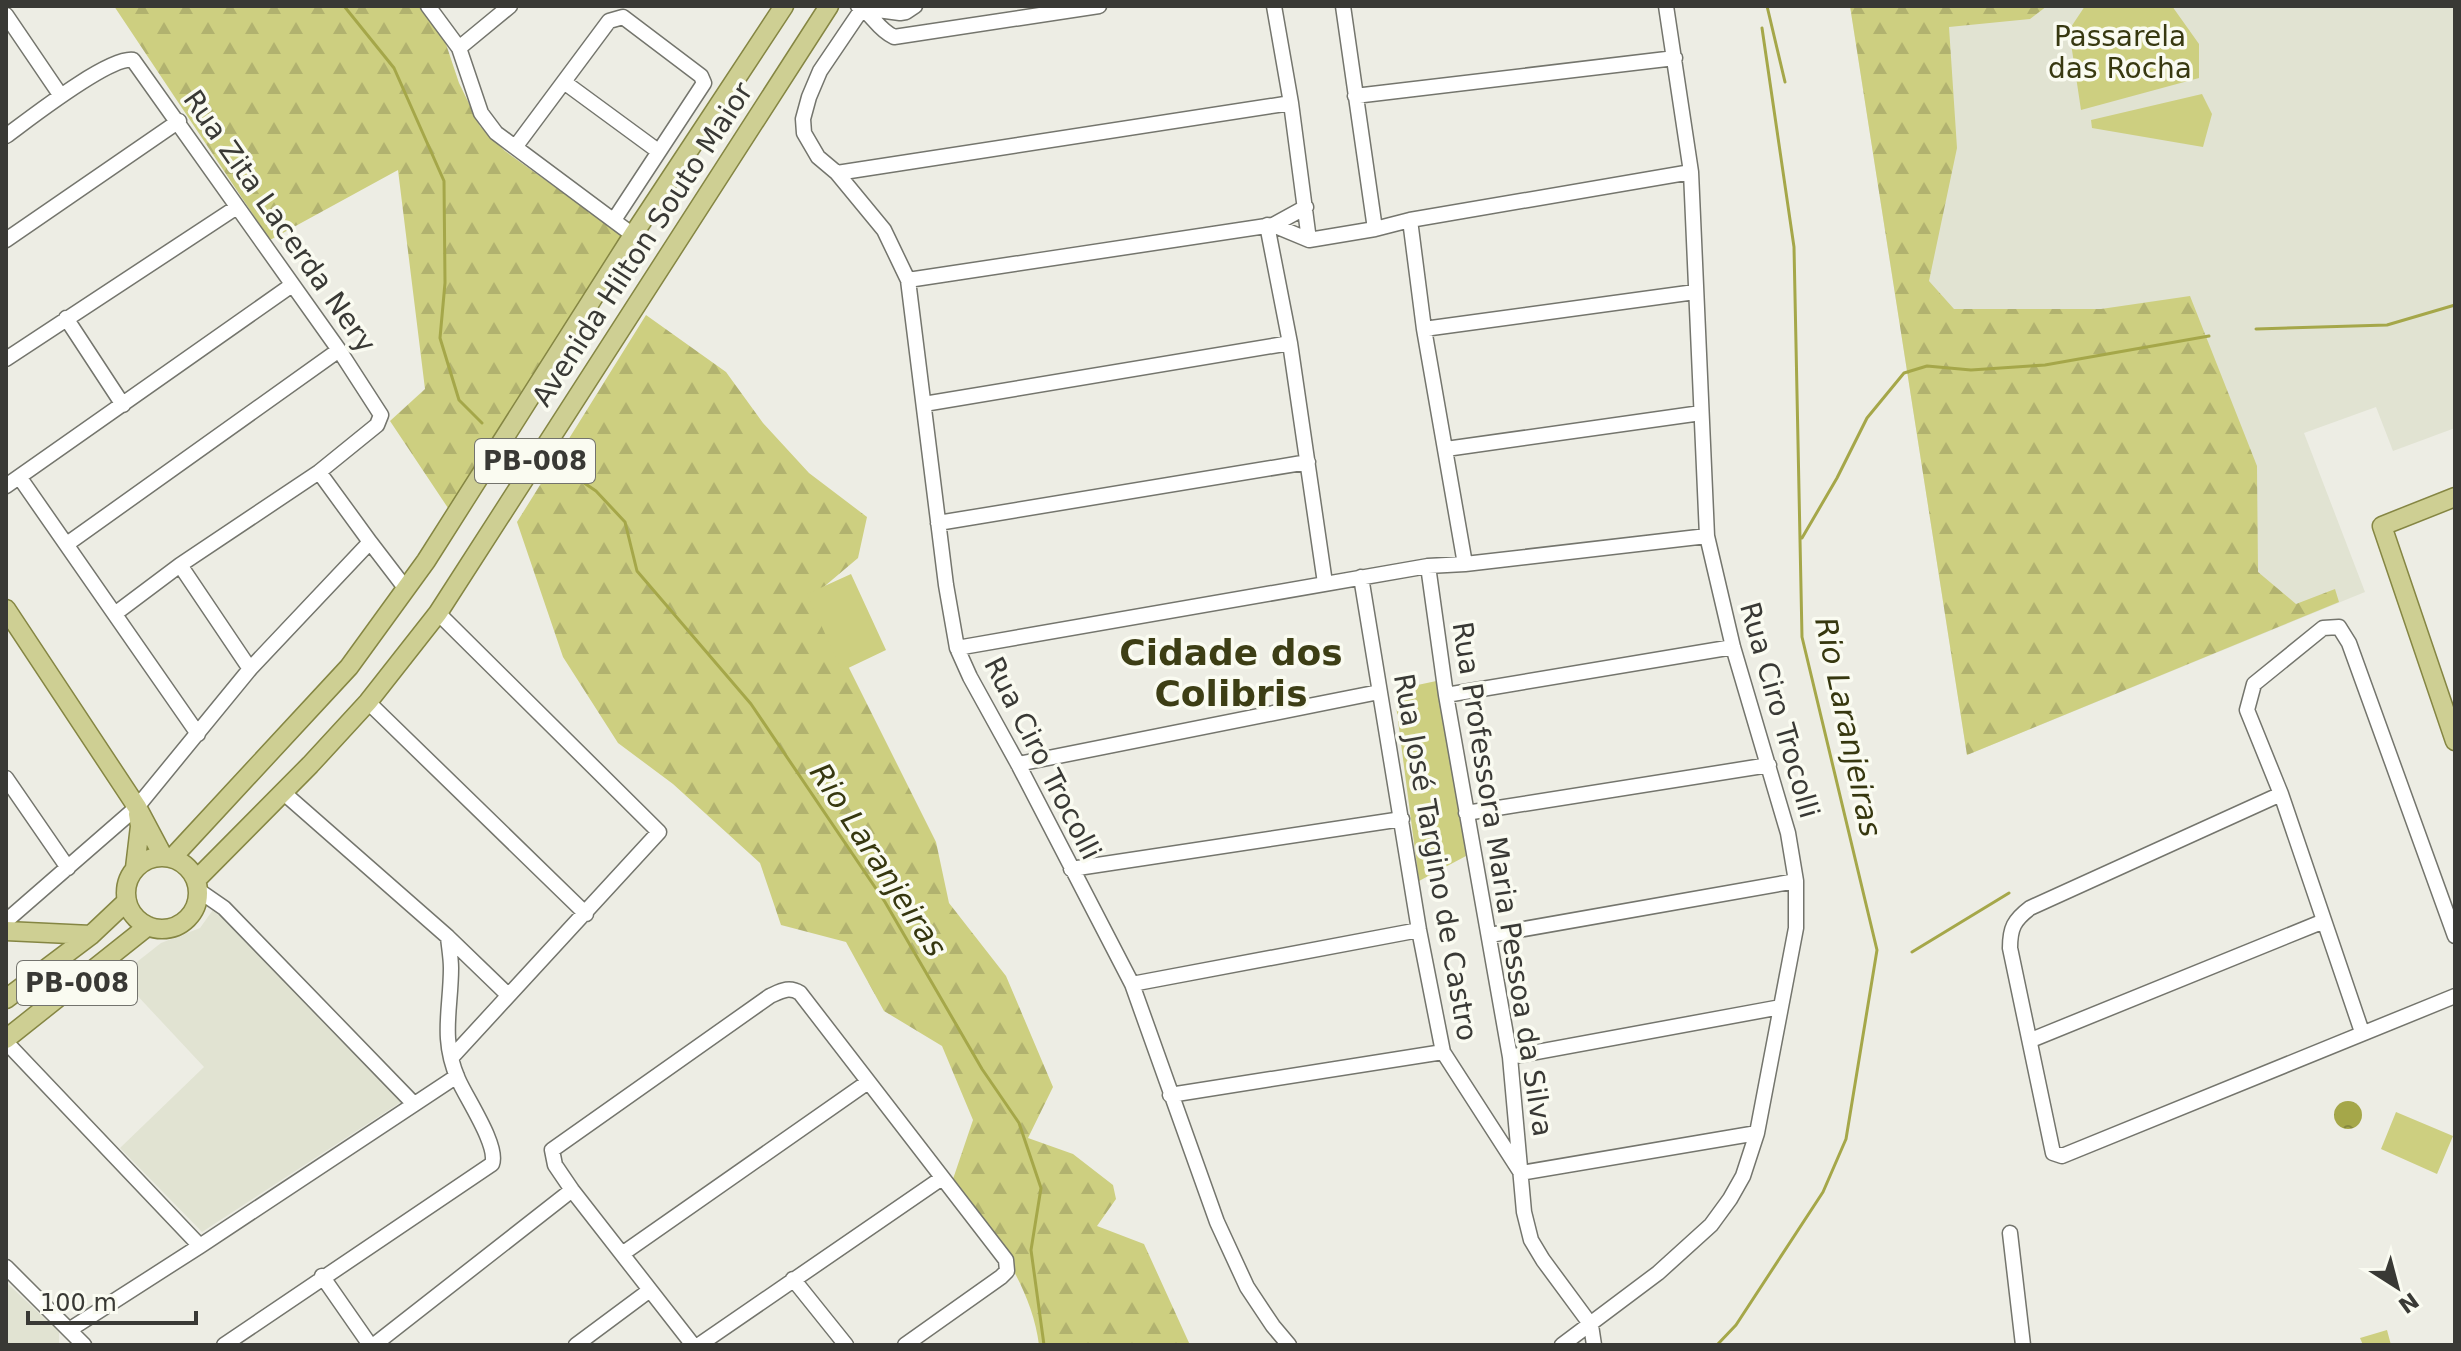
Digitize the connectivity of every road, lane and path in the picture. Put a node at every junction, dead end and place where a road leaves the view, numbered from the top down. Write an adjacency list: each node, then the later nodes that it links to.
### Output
1 (428, 6): 13 (street)
2 (510, 6): 13 (street)
3 (784, 6): 31 (main road, Avenida Hilton Souto Maior / PB-008)
4 (829, 6): 63 (main road, Avenida Hilton Souto Maior / PB-008)
5 (915, 6): 10 (street)
6 (1099, 6): 10 (street)
7 (1274, 6): 18 (street)
8 (1343, 6): 17 (street)
9 (1666, 6): 14 (street, Rua Ciro Trocolli)
10 (862, 7): 24 (street, Rua Ciro Trocolli)
11 (6, 15): 12 (street)
12 (12, 35): 16 (street)
13 (459, 48): 21 (street)
14 (1675, 58): 17 (street); 23 (street, Rua Ciro Trocolli)
15 (564, 82): 21 (street, Avenida Hilton Souto Maior); 22 (street); 22 (street, Avenida Hilton Souto Maior)
16 (61, 96): 19 (street, Rua Zita Lacerda Nery); 20 (street)
17 (1355, 96): 30 (street)
18 (1291, 103): 24 (street); 26 (street)
19 (179, 121): 25 (street, Rua Zita Lacerda Nery); 32 (street)
20 (6, 136)
21 (516, 146): 27 (street)
22 (658, 151): 27 (street, Avenida Hilton Souto Maior)
23 (1691, 172): 28 (street); 36 (street, Rua Ciro Trocolli)
24 (837, 173): 34 (street, Rua Ciro Trocolli)
25 (237, 207): 35 (street, Rua Zita Lacerda Nery); 37 (street)
26 (1306, 207): 29 (street); 33 (street)
27 (614, 220): 31 (street)
28 (1410, 220): 30 (street); 38 (street)
29 (1270, 225): 33 (street); 34 (street); 39 (street)
30 (1375, 229): 33 (street)
31 (633, 235): 60 (main road, Avenida Hilton Souto Maior / PB-008)
32 (6, 240)
33 (1309, 240)
34 (908, 280): 42 (street, Rua Ciro Trocolli)
35 (292, 285): 40 (street, Rua Zita Lacerda Nery); 43 (street)
36 (1695, 292): 38 (street); 44 (street, Rua Ciro Trocolli)
37 (66, 318): 41 (street); 43 (street)
38 (1424, 329): 45 (street)
39 (1290, 343): 42 (street); 46 (street)
40 (339, 350): 47 (street, Rua Zita Lacerda Nery); 54 (street)
41 (6, 359)
42 (924, 404): 51 (street, Rua Ciro Trocolli)
43 (123, 405): 48 (street)
44 (1701, 413): 45 (street); 52 (street, Rua Ciro Trocolli)
45 (1446, 449): 55 (street)
46 (1308, 462): 51 (street); 59 (street)
47 (319, 472): 53 (street); 56 (street)
48 (20, 478): 49 (street); 54 (street)
49 (6, 486)
50 (2455, 497): 71 (main road)
51 (938, 523): 65 (street, Rua Ciro Trocolli)
52 (1707, 536): 55 (street); 64 (street, Rua Ciro Trocolli)
53 (370, 542): 60 (street); 66 (street)
54 (67, 544): 62 (street)
55 (1465, 564): 57 (street)
56 (180, 565): 62 (street); 66 (street)
57 (1428, 566): 58 (street); 68 (street, Rua Professora Maria Pessoa da Silva)
58 (1361, 577): 59 (street); 67 (street, Rua José Targino de Castro)
59 (1325, 583): 65 (street)
60 (406, 589): 80 (main road, Avenida Hilton Souto Maior / PB-008)
61 (6, 609): 77 (main road)
62 (116, 613): 70 (street)
63 (438, 613): 69 (main road, Avenida Hilton Souto Maior / PB-008); 87 (street)
64 (1733, 647): 68 (street); 73 (street, Rua Ciro Trocolli)
65 (957, 648): 72 (street, Rua Ciro Trocolli)
66 (250, 669): 70 (street)
67 (1379, 692): 72 (street); 79 (street, Rua José Targino de Castro)
68 (1446, 695): 78 (street, Rua Professora Maria Pessoa da Silva)
69 (368, 702): 75 (main road, Avenida Hilton Souto Maior / PB-008); 87 (street)
70 (198, 734): 77 (street)
71 (2455, 741)
72 (1018, 764): 83 (street, Rua Ciro Trocolli)
73 (1769, 765): 78 (street); 84 (street, Rua Ciro Trocolli)
74 (6, 778): 81 (street)
75 (285, 794): 85 (main road, Avenida Hilton Souto Maior / PB-008); 96 (street)
76 (2281, 794): 89 (street); 95 (street); 104 (street)
77 (137, 807): 80 (main road); 81 (street); 82 (main road)
78 (1466, 813): 94 (street, Rua Professora Maria Pessoa da Silva)
79 (1402, 819): 83 (street); 91 (street, Rua José Targino de Castro)
80 (168, 857): 82 (main road); 85 (main road)
81 (68, 868): 88 (street)
82 (135, 868): 86 (main road)
83 (1071, 869): 97 (street, Rua Ciro Trocolli)
84 (1796, 881): 94 (street); 101 (street, Rua Ciro Trocolli)
85 (197, 885): 90 (main road); 111 (street)
86 (127, 901): 90 (main road); 93 (main road, PB-008)
87 (586, 914): 98 (street)
88 (6, 921)
89 (2324, 921): 102 (street); 104 (street)
90 (148, 926): 103 (main road, PB-008)
91 (1419, 930): 97 (street); 105 (street, Rua José Targino de Castro)
92 (6, 931): 93 (main road)
93 (91, 935): 100 (main road, PB-008)
94 (1490, 935): 107 (street, Rua Professora Maria Pessoa da Silva)
95 (2455, 936)
96 (448, 937): 98 (street); 106 (street)
97 (1132, 984): 110 (street, Rua Ciro Trocolli)
98 (507, 994): 106 (street)
99 (2455, 996): 102 (street)
100 (6, 999)
101 (1781, 1007): 107 (street); 112 (street, Rua Ciro Trocolli)
102 (2362, 1032): 104 (street)
103 (6, 1040): 117 (street)
104 (2031, 1040)
105 (1443, 1052): 110 (street); 113 (street, Rua José Targino de Castro)
106 (452, 1057): 108 (street)
107 (1510, 1057): 113 (street, Rua Professora Maria Pessoa da Silva)
108 (457, 1076): 111 (street); 120 (street)
109 (868, 1082): 114 (street); 115 (street); 118 (street)
110 (1170, 1095): 133 (street, Rua Ciro Trocolli)
111 (414, 1104): 117 (street)
112 (1757, 1133): 113 (street); 123 (street, Rua Ciro Trocolli)
113 (1521, 1173): 123 (street, Rua Professora Maria Pessoa da Silva)
114 (942, 1178): 121 (street); 132 (street)
115 (572, 1190): 118 (street); 128 (street)
116 (2010, 1233): 136 (street)
117 (200, 1246): 124 (street)
118 (622, 1254): 122 (street)
119 (6, 1267): 124 (street)
120 (322, 1276): 127 (street); 128 (street)
121 (793, 1279): 130 (street); 131 (street)
122 (650, 1290): 129 (street); 130 (street)
123 (1591, 1325): 134 (street, Rua Ciro Trocolli); 135 (street)
124 (69, 1330): 125 (street); 126 (street)
125 (64, 1345)
126 (84, 1345)
127 (224, 1345)
128 (372, 1345)
129 (576, 1345)
130 (696, 1345)
131 (846, 1345)
132 (905, 1345)
133 (1289, 1345)
134 (1562, 1345)
135 (1594, 1345)
136 (2023, 1345)

